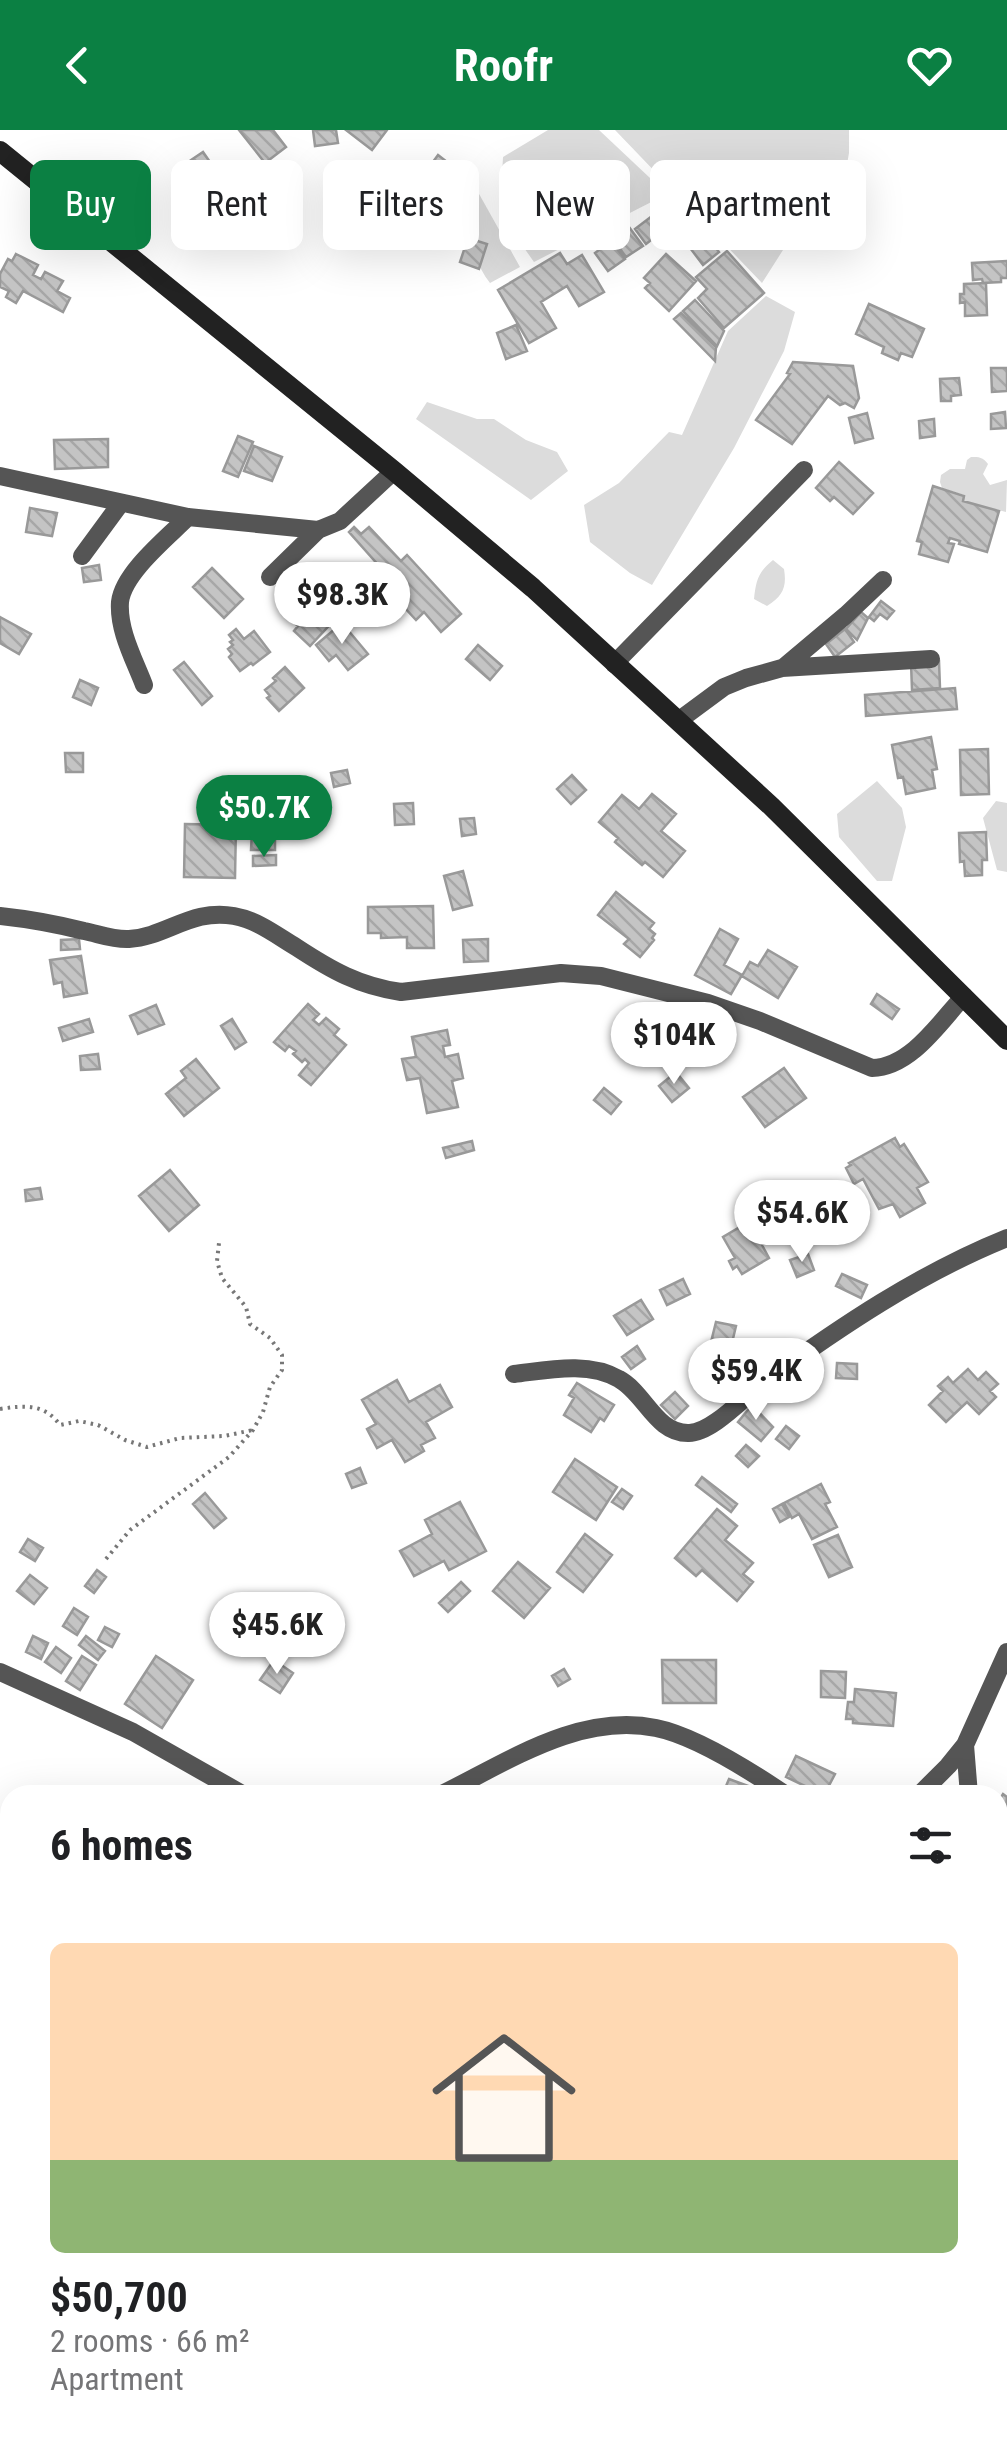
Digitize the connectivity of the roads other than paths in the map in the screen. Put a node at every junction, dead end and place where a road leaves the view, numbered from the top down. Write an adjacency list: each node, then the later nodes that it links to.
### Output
1 (0, 151): 3 (main road)
2 (804, 470): 12 (street)
3 (394, 471): 7 (street); 12 (main road)
4 (0, 476): 5 (street)
5 (121, 503): 6 (street); 8 (street)
6 (188, 517): 7 (street); 14 (street)
7 (318, 530): 9 (street)
8 (82, 556)
9 (270, 576)
10 (884, 580): 13 (street)
11 (931, 660): 13 (street)
12 (614, 664): 15 (main road)
13 (782, 668): 15 (street)
14 (144, 685)
15 (678, 721): 17 (main road)
16 (0, 916): 17 (street)
17 (964, 996): 18 (main road)
18 (1007, 1040)
19 (1007, 1238): 20 (street)
20 (514, 1374)
21 (1007, 1652): 23 (street)
22 (0, 1672): 24 (street)
23 (965, 1745): 27 (street); 28 (street)
24 (226, 1785)
25 (461, 1785): 26 (street)
26 (770, 1785)
27 (929, 1785)
28 (968, 1785)

